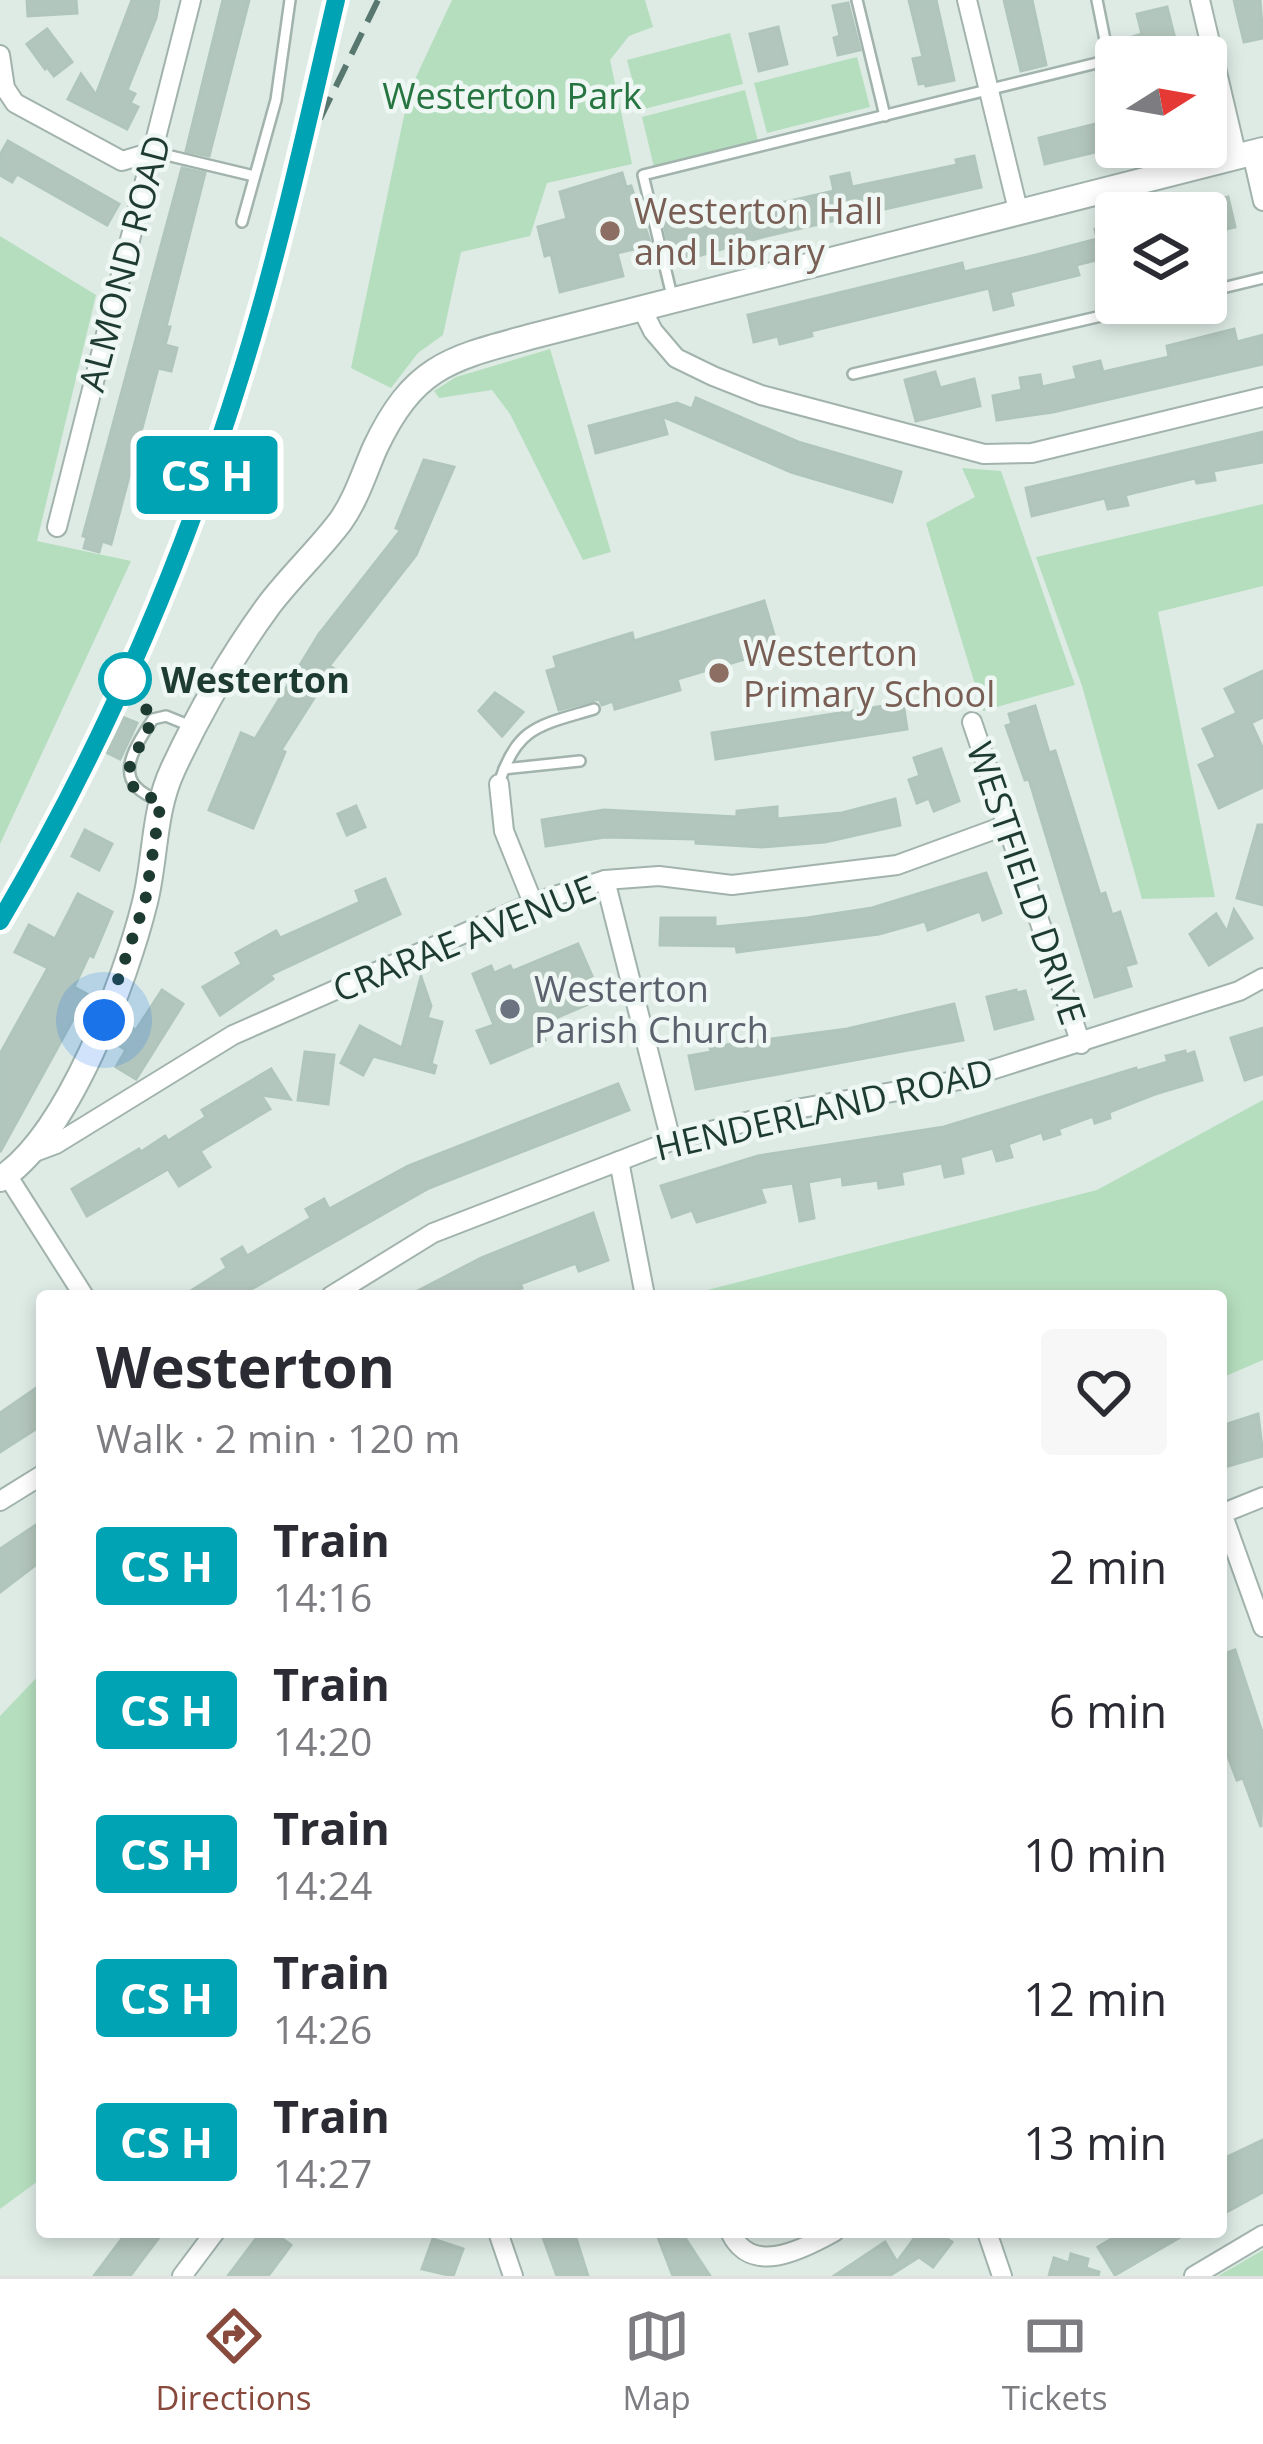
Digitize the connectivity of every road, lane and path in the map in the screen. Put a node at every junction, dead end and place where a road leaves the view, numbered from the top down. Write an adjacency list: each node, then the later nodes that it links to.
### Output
1 (191, 0): 10 (street, ALMOND ROAD)
2 (290, 0): 12 (lane)
3 (857, 0): 9 (lane)
4 (967, 0): 8 (street)
5 (1097, 0): 8 (lane)
6 (1200, 0): 11 (street)
7 (0, 55): 10 (street)
8 (990, 90): 9 (lane); 14 (street)
9 (885, 116): 18 (lane)
10 (152, 152): 12 (lane); 23 (street, ALMOND ROAD)
11 (1251, 154): 13 (street); 14 (street)
12 (254, 176): 15 (lane)
13 (1263, 201)
14 (1019, 214): 18 (street)
15 (242, 222)
16 (1263, 278): 17 (lane)
17 (1227, 287)
18 (673, 301): 19 (street)
19 (642, 309): 22 (street); 26 (street)
20 (1095, 317): 21 (lane)
21 (853, 374)
22 (1263, 397)
23 (56, 526)
24 (594, 709): 28 (lane)
25 (972, 722): 30 (street, WESTFIELD DRIVE)
26 (193, 727): 29 (street); 29 (lane)
27 (580, 761): 28 (lane)
28 (501, 776): 32 (street)
29 (161, 801): 36 (street)
30 (1004, 826): 31 (street, CRARAE AVENUE); 34 (street, WESTFIELD DRIVE)
31 (605, 880): 32 (street, CRARAE AVENUE); 35 (street)
32 (532, 902): 36 (street, CRARAE AVENUE)
33 (1263, 978): 34 (street, HENDERLAND ROAD)
34 (1081, 1045): 35 (street, HENDERLAND ROAD)
35 (671, 1141): 37 (street, HENDERLAND ROAD)
36 (29, 1154): 38 (street)
37 (619, 1161): 40 (street, HENDERLAND ROAD); 41 (street)
38 (3, 1177): 39 (street)
39 (80, 1290)
40 (341, 1290)
41 (644, 1290)
42 (36, 1479): 44 (street)
43 (1263, 1497): 45 (street)
44 (0, 1501)
45 (1227, 1512)
46 (1227, 1530): 47 (street)
47 (1263, 1627)
48 (1263, 2235): 57 (street)
49 (210, 2238): 54 (street)
50 (500, 2238): 55 (street)
51 (734, 2238): 52 (street)
52 (824, 2238)
53 (989, 2238): 56 (street)
54 (182, 2276)
55 (513, 2276)
56 (1002, 2276)
57 (1194, 2276)

